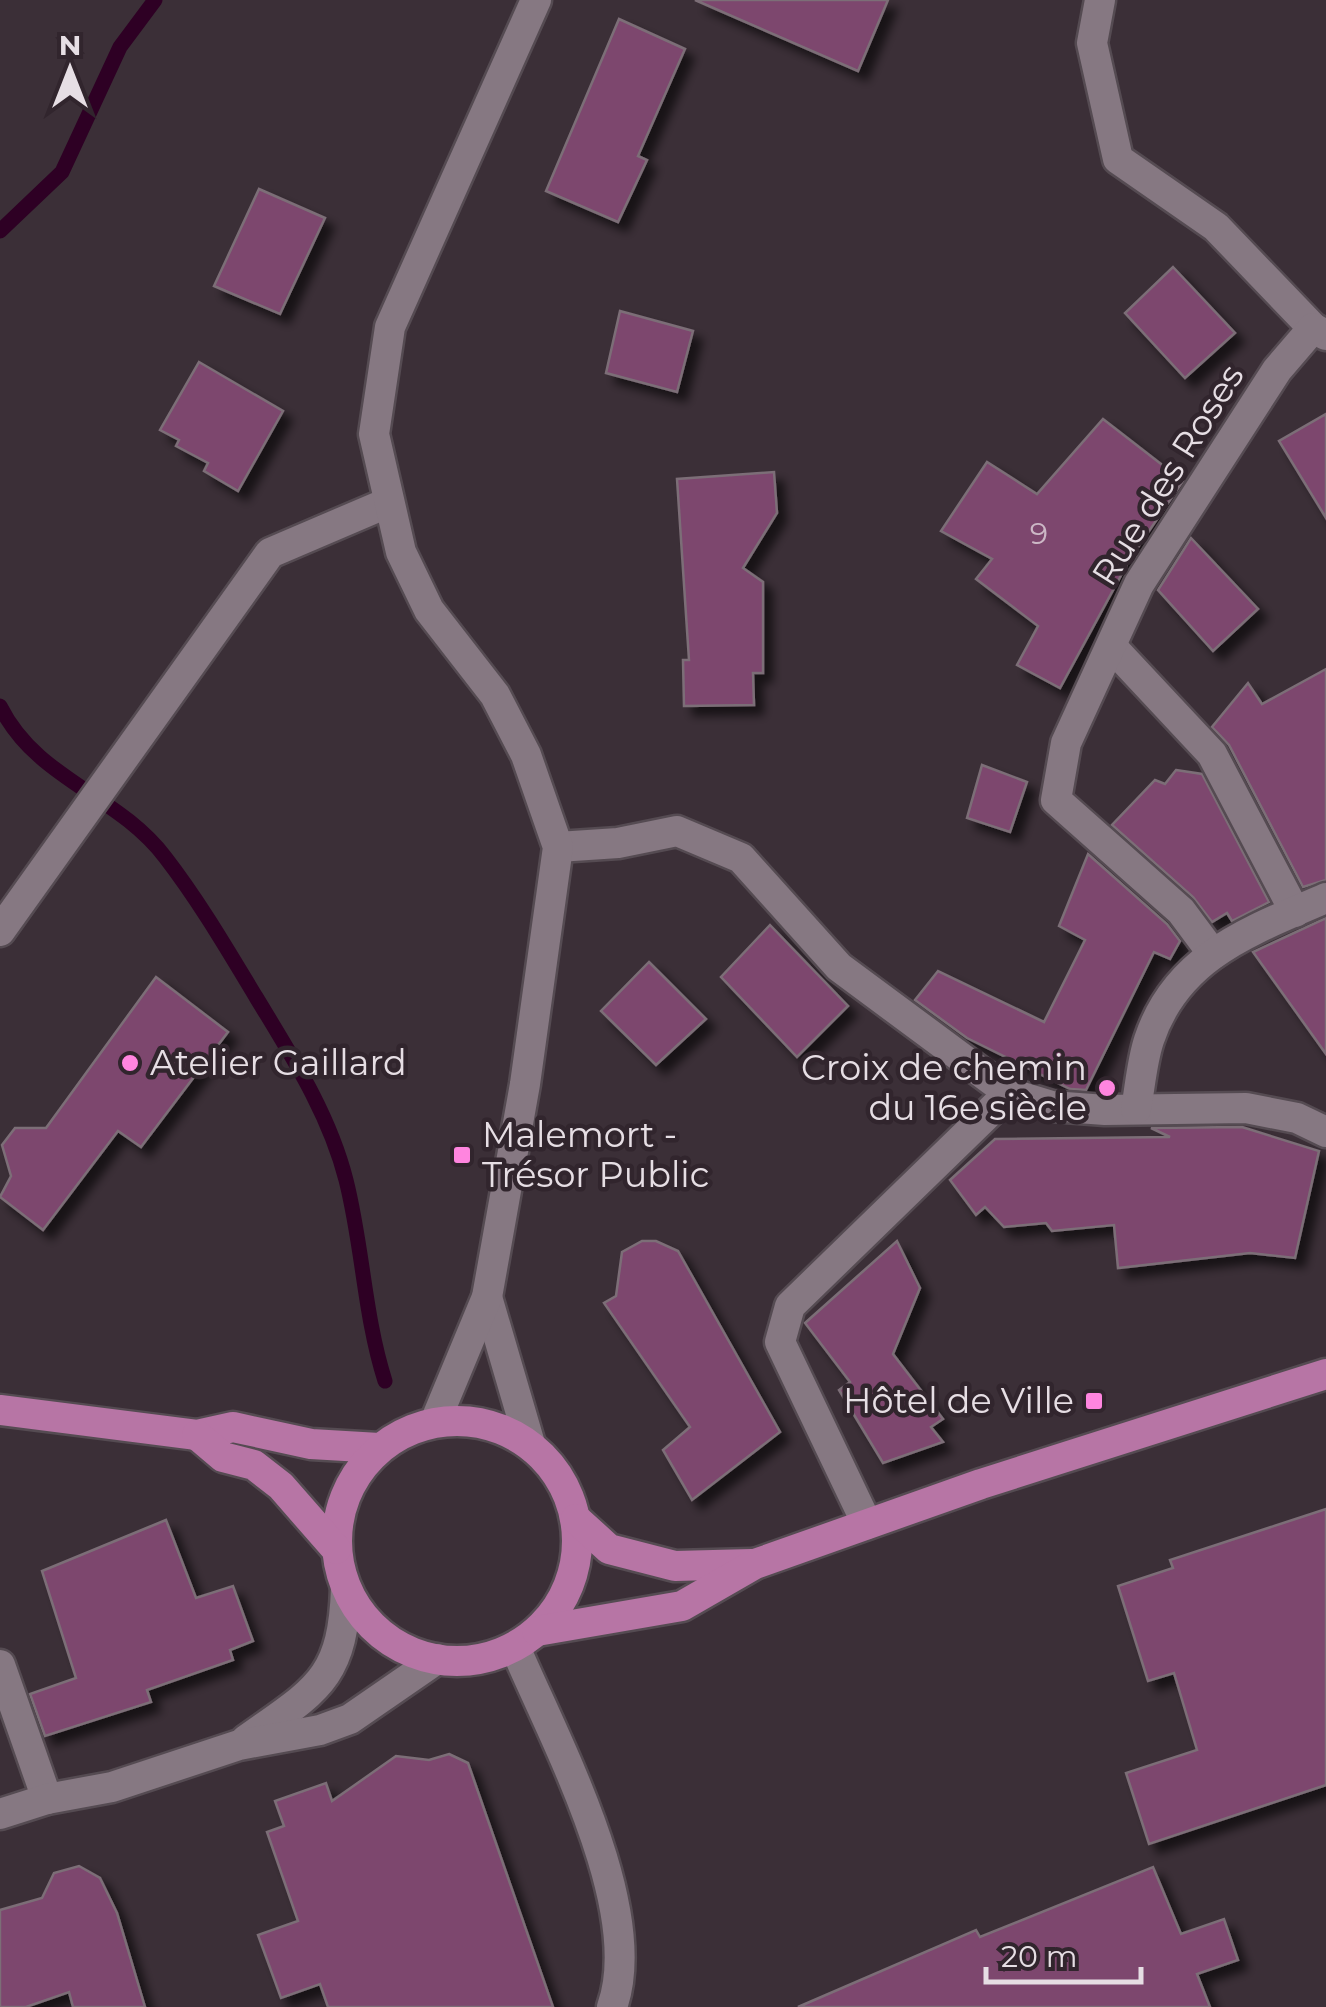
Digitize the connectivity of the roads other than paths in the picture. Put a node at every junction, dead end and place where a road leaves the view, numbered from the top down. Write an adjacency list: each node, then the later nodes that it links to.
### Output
1 (536, 0): 4 (street)
2 (1100, 0): 3 (street)
3 (1320, 332): 5 (street, Rue des Roses)
4 (386, 503): 6 (street); 9 (street)
5 (1112, 647): 8 (street); 10 (street, Rue des Roses)
6 (558, 847): 11 (street); 16 (street)
7 (1326, 898): 8 (street)
8 (1295, 912): 10 (street)
9 (0, 932)
10 (1214, 954): 13 (street)
11 (1009, 1093): 13 (street); 24 (street)
12 (1326, 1106): 14 (street)
13 (1136, 1109): 14 (street)
14 (1297, 1118): 15 (street)
15 (1326, 1132)
16 (487, 1296): 19 (street); 21 (street)
17 (1326, 1374): 24 (main road)
18 (0, 1410): 20 (main road)
19 (435, 1422): 21 (main road); 22 (main road)
20 (198, 1435): 22 (main road); 25 (main road)
21 (530, 1444): 23 (main road)
22 (379, 1448): 25 (main road)
23 (576, 1519): 26 (main road); 28 (main road)
24 (867, 1524): 26 (main road)
25 (336, 1550): 27 (main road)
26 (755, 1564): 28 (main road)
27 (346, 1588): 29 (main road); 31 (street)
28 (526, 1639): 29 (main road); 34 (street)
29 (436, 1660): 31 (street)
30 (0, 1665): 32 (street)
31 (240, 1745): 32 (street)
32 (47, 1799): 33 (street)
33 (0, 1814)
34 (612, 2007)

